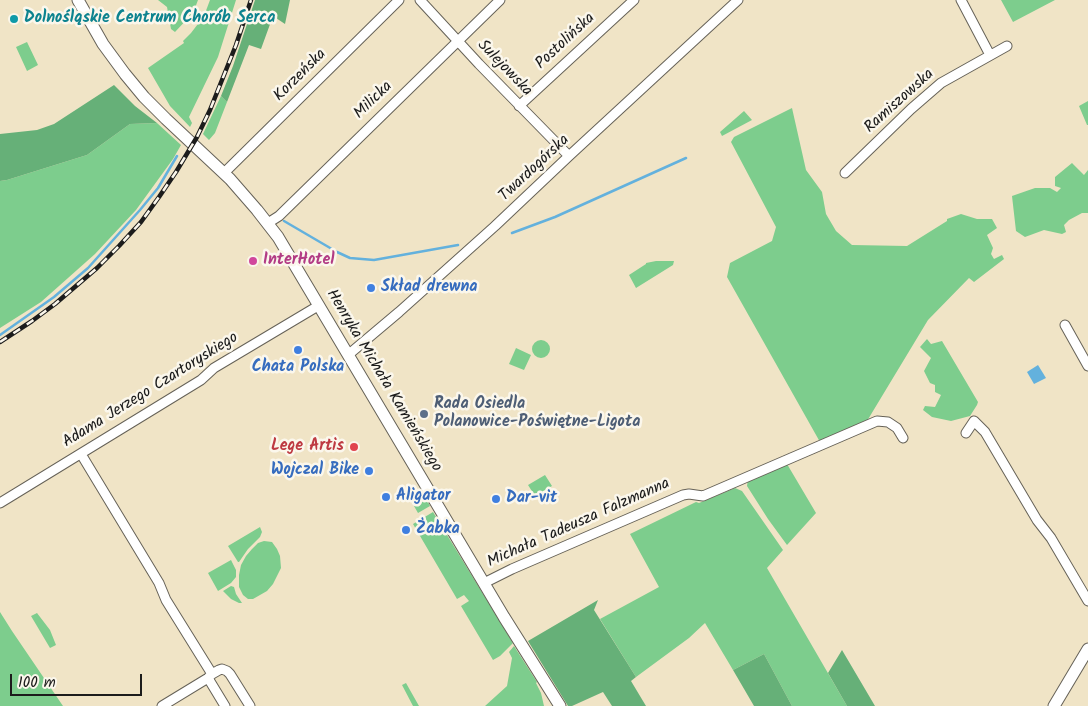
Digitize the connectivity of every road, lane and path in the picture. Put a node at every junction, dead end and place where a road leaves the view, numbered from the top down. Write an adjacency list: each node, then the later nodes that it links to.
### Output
1 (78, 0): 13 (street, Henryka Michała Kamieńskiego)
2 (399, 0): 13 (street, Korzeńska)
3 (420, 0): 8 (street, Sulejowska)
4 (500, 0): 8 (street, Milicka)
5 (634, 0): 11 (street, Postolińska)
6 (738, 0): 12 (street, Twardogórska)
7 (961, 0): 10 (street)
8 (457, 42): 11 (street, Sulejowska); 15 (street, Milicka)
9 (1007, 46): 10 (street, Ramiszowska)
10 (990, 55): 14 (street, Ramiszowska)
11 (519, 106): 12 (street, Sulejowska)
12 (569, 156): 18 (street, Twardogórska)
13 (224, 173): 15 (street, Henryka Michała Kamieńskiego)
14 (845, 173)
15 (268, 223): 16 (street, Henryka Michała Kamieńskiego)
16 (318, 306): 18 (street, Henryka Michała Kamieńskiego); 22 (street, Adama Jerzego Czartoryskiego)
17 (1065, 325): 19 (street)
18 (348, 355): 24 (street, Henryka Michała Kamieńskiego)
19 (1088, 366)
20 (966, 433): 25 (street)
21 (903, 438): 24 (street, Michała Tadeusza Falzmanna)
22 (81, 454): 23 (street, Adama Jerzego Czartoryskiego); 27 (street)
23 (0, 503)
24 (484, 583): 31 (street, Henryka Michała Kamieńskiego)
25 (1088, 601)
26 (1088, 649): 32 (street)
27 (210, 676): 28 (street); 29 (street); 30 (street)
28 (162, 706)
29 (225, 706)
30 (250, 706)
31 (560, 706)
32 (1054, 706)

